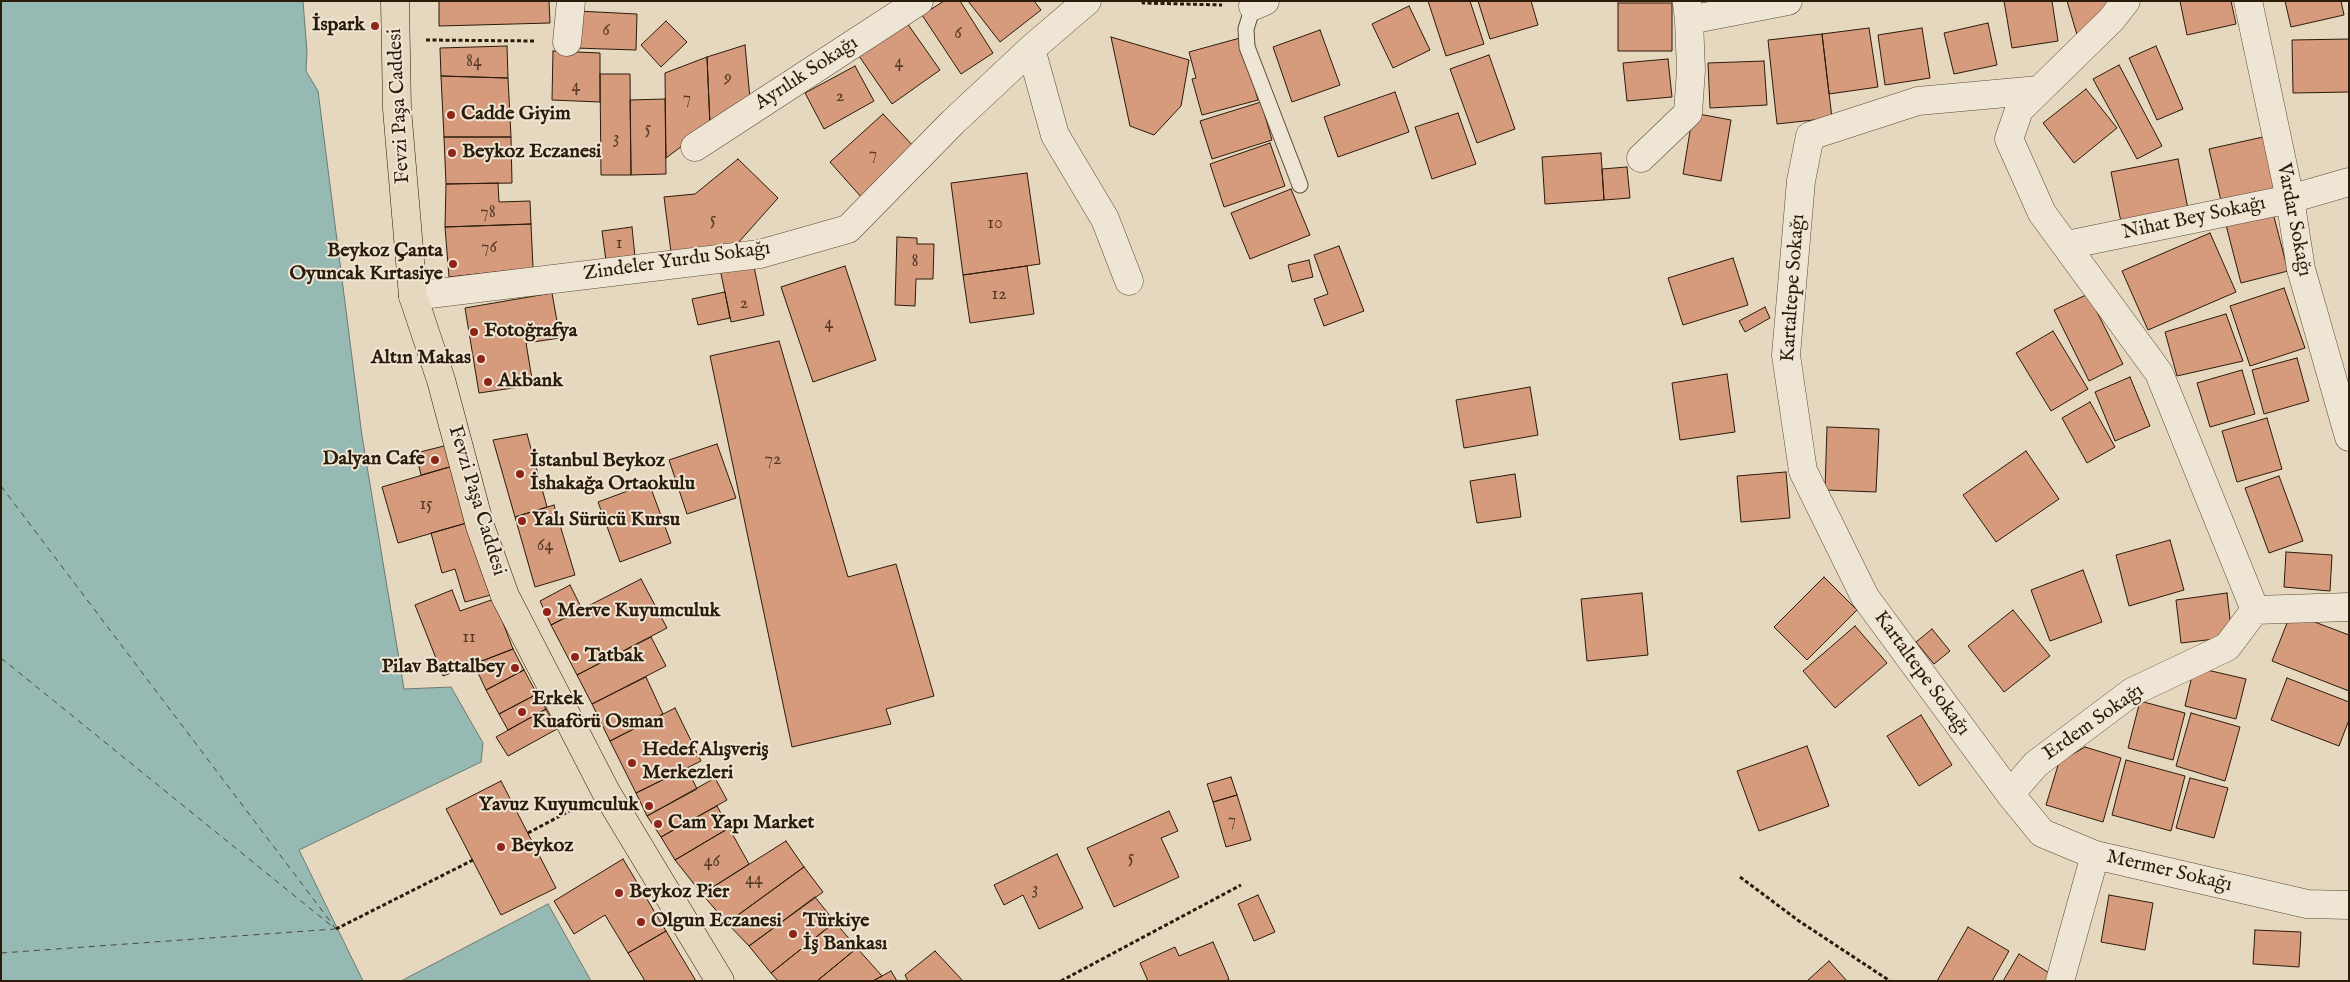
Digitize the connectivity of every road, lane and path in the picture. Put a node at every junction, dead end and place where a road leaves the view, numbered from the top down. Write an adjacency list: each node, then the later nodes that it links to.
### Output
1 (395, 1): 12 (main road, Fevzi Paşa Caddesi)
2 (571, 1): 13 (street)
3 (919, 1): 10 (street, Ayrılık Sokağı)
4 (1088, 1): 14 (street, Zindeler Yurdu Sokağı)
5 (1143, 1): 9 (path)
6 (1788, 1): 11 (street)
7 (2126, 1): 15 (street)
8 (2248, 1): 20 (street, Vardar Sokağı)
9 (1259, 4): 19 (lane)
10 (890, 9): 16 (street, Ayrılık Sokağı)
11 (1688, 11): 17 (street)
12 (396, 40): 13 (path); 23 (main road, Fevzi Paşa Caddesi)
13 (567, 42)
14 (1031, 48): 22 (street); 23 (street, Zindeler Yurdu Sokağı)
15 (2039, 90): 21 (street); 28 (street, Kartaltepe Sokağı)
16 (695, 147)
17 (1641, 158)
18 (2349, 182): 20 (street, Nihat Bey Sokağı)
19 (1300, 185)
20 (2290, 199): 21 (street, Nihat Bey Sokağı); 24 (street, Vardar Sokağı)
21 (2067, 245): 26 (street)
22 (1129, 281)
23 (413, 296): 27 (main road, Fevzi Paşa Caddesi)
24 (2349, 437)
25 (2349, 607): 26 (street)
26 (2255, 610): 28 (street, Erdem Sokağı)
27 (606, 792): 29 (path); 36 (main road, Fevzi Paşa Caddesi)
28 (2010, 794): 30 (street, Mermer Sokağı)
29 (528, 833)
30 (2095, 855): 34 (street, Mermer Sokağı); 39 (street)
31 (473, 860): 35 (path)
32 (1740, 877): 38 (path)
33 (1241, 885): 37 (path)
34 (2349, 905)
35 (336, 929)
36 (720, 981)
37 (1061, 981)
38 (1890, 981)
39 (2060, 981)

